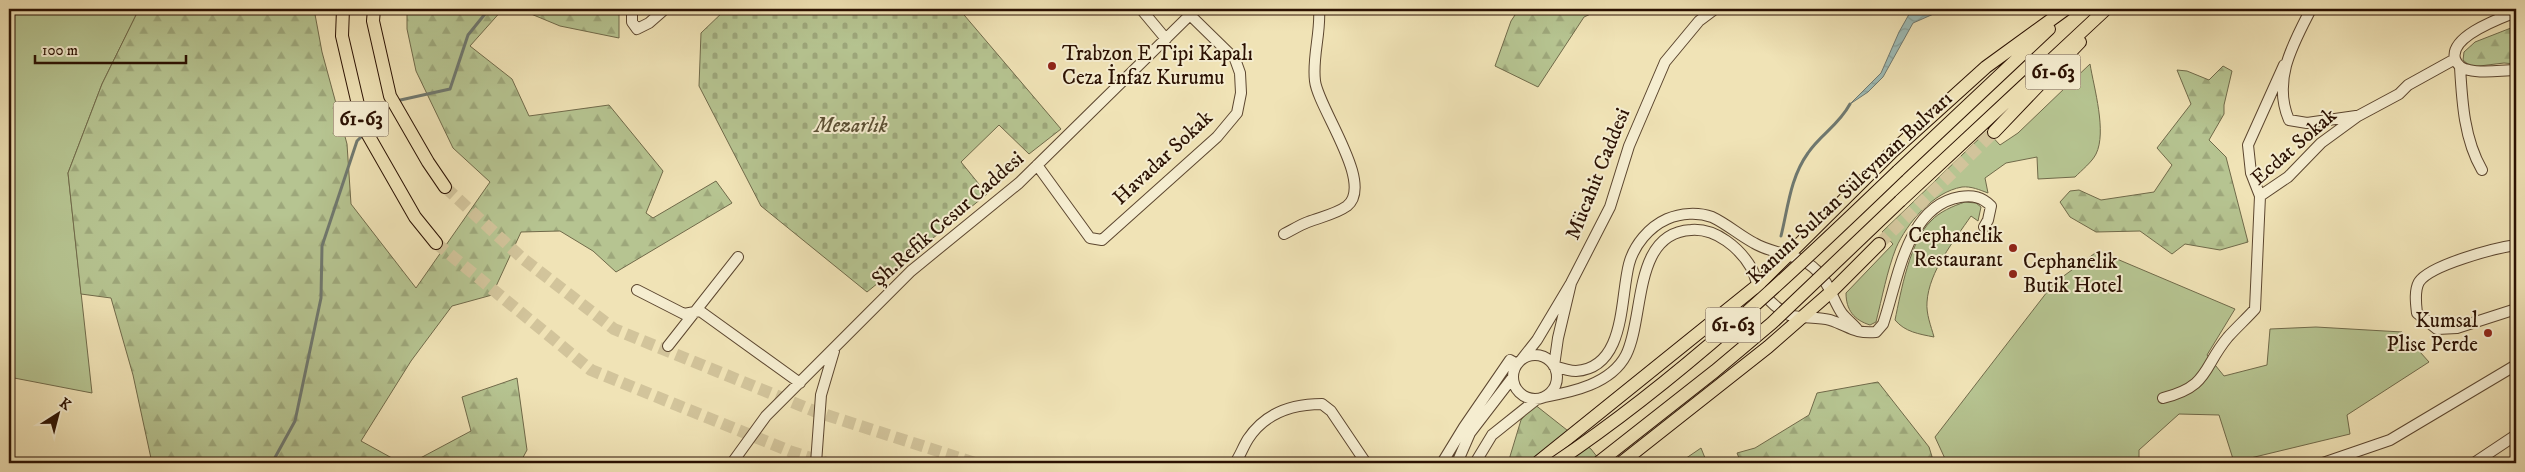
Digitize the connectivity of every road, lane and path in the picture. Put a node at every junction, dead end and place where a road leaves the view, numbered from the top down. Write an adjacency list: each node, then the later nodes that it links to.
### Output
1 (343, 9): 26 (main road, 61-63)
2 (374, 9): 22 (main road, 61-63)
3 (632, 9): 4 (street)
4 (665, 9)
5 (1141, 9): 14 (street)
6 (1319, 9): 25 (street)
7 (1715, 9): 31 (street, Mücahit Caddesi)
8 (2066, 9): 29 (main road, 61-63)
9 (2071, 9): 57 (main road, Kanuni Sultan Süleyman Bulvarı / 61-63, bridge)
10 (2107, 9): 19 (main road, 61-63); 58 (main road, Kanuni Sultan Süleyman Bulvarı / 61-63, bridge)
11 (2312, 9): 16 (street)
12 (1193, 12): 14 (street, Şh.Refik Cesur Caddesi); 20 (street, Havadar Sokak)
13 (2516, 12): 15 (street)
14 (1166, 38): 20 (street, Şh.Refik Cesur Caddesi)
15 (2457, 63): 17 (street); 18 (street, Ecdat Sokak); 21 (street)
16 (2284, 65): 18 (street); 23 (street)
17 (2516, 70)
18 (2358, 116): 23 (street, Ecdat Sokak)
19 (1994, 132)
20 (1037, 166): 40 (street, Şh.Refik Cesur Caddesi)
21 (2482, 170)
22 (445, 187)
23 (2260, 196): 47 (street, Ecdat Sokak)
24 (1984, 227): 38 (street)
25 (1284, 234)
26 (436, 243)
27 (1879, 244): 34 (main road, 61-63)
28 (2516, 245): 35 (street)
29 (1789, 256): 32 (main road, 61-63); 34 (street); 42 (street)
30 (738, 257): 36 (street)
31 (1571, 283): 41 (street, Mücahit Caddesi); 42 (street)
32 (1758, 285): 37 (street); 46 (street); 56 (main road, 61-63)
33 (637, 290): 36 (street)
34 (1832, 291): 37 (main road, 61-63); 38 (street)
35 (2516, 309)
36 (694, 313): 39 (street); 45 (street)
37 (1804, 316): 38 (street); 59 (main road, 61-63)
38 (1861, 333)
39 (668, 346)
40 (835, 350): 45 (street, Şh.Refik Cesur Caddesi); 50 (street)
41 (1520, 362): 42 (street); 44 (street); 53 (street, Mücahit Caddesi)
42 (1554, 366): 46 (street)
43 (2516, 366): 60 (street)
44 (1513, 377): 46 (street); 54 (street)
45 (800, 383): 49 (street, Şh.Refik Cesur Caddesi)
46 (1540, 398): 55 (street)
47 (2164, 398)
48 (2516, 435): 61 (street)
49 (732, 463)
50 (816, 463)
51 (1235, 463): 52 (street)
52 (1366, 463)
53 (1442, 463)
54 (1457, 463)
55 (1475, 463)
56 (1537, 463)
57 (1555, 463)
58 (1598, 463)
59 (1621, 463)
60 (2323, 463)
61 (2474, 463)

